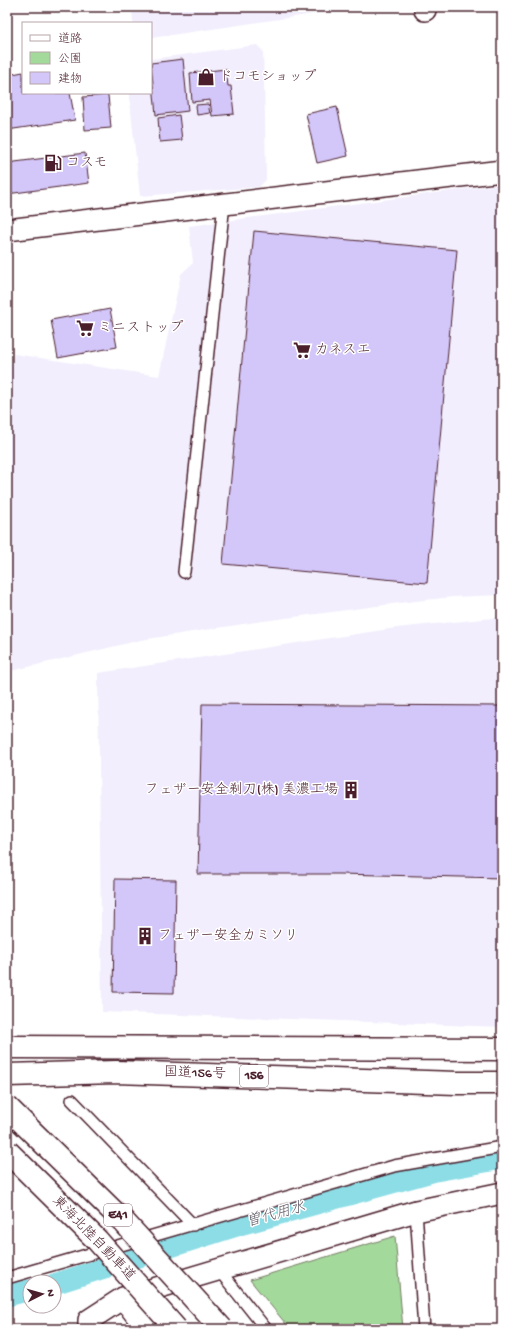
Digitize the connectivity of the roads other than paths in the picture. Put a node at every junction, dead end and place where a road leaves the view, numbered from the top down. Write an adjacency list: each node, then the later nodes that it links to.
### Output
1 (502, 171): 2 (street)
2 (224, 204): 3 (street); 4 (lane)
3 (7, 230)
4 (184, 572)
5 (7, 1046): 6 (highway, 国道156号 / 156)
6 (502, 1049)
7 (7, 1075): 8 (highway, 国道156号 / 156)
8 (502, 1083)
9 (7, 1098): 16 (highway, bridge)
10 (72, 1100): 17 (lane)
11 (7, 1107): 16 (highway, E41, bridge)
12 (502, 1147): 17 (lane)
13 (7, 1151): 23 (highway, 東海北陸自動車道 / E41, bridge)
14 (502, 1193): 15 (street)
15 (416, 1211): 18 (street); 26 (lane)
16 (124, 1222): 24 (highway, E41, bridge)
17 (193, 1225): 19 (lane)
18 (219, 1270): 20 (street); 25 (lane)
19 (7, 1278)
20 (123, 1298): 21 (street); 22 (street)
21 (89, 1329)
22 (147, 1329)
23 (176, 1329)
24 (222, 1329)
25 (266, 1329)
26 (424, 1329)

